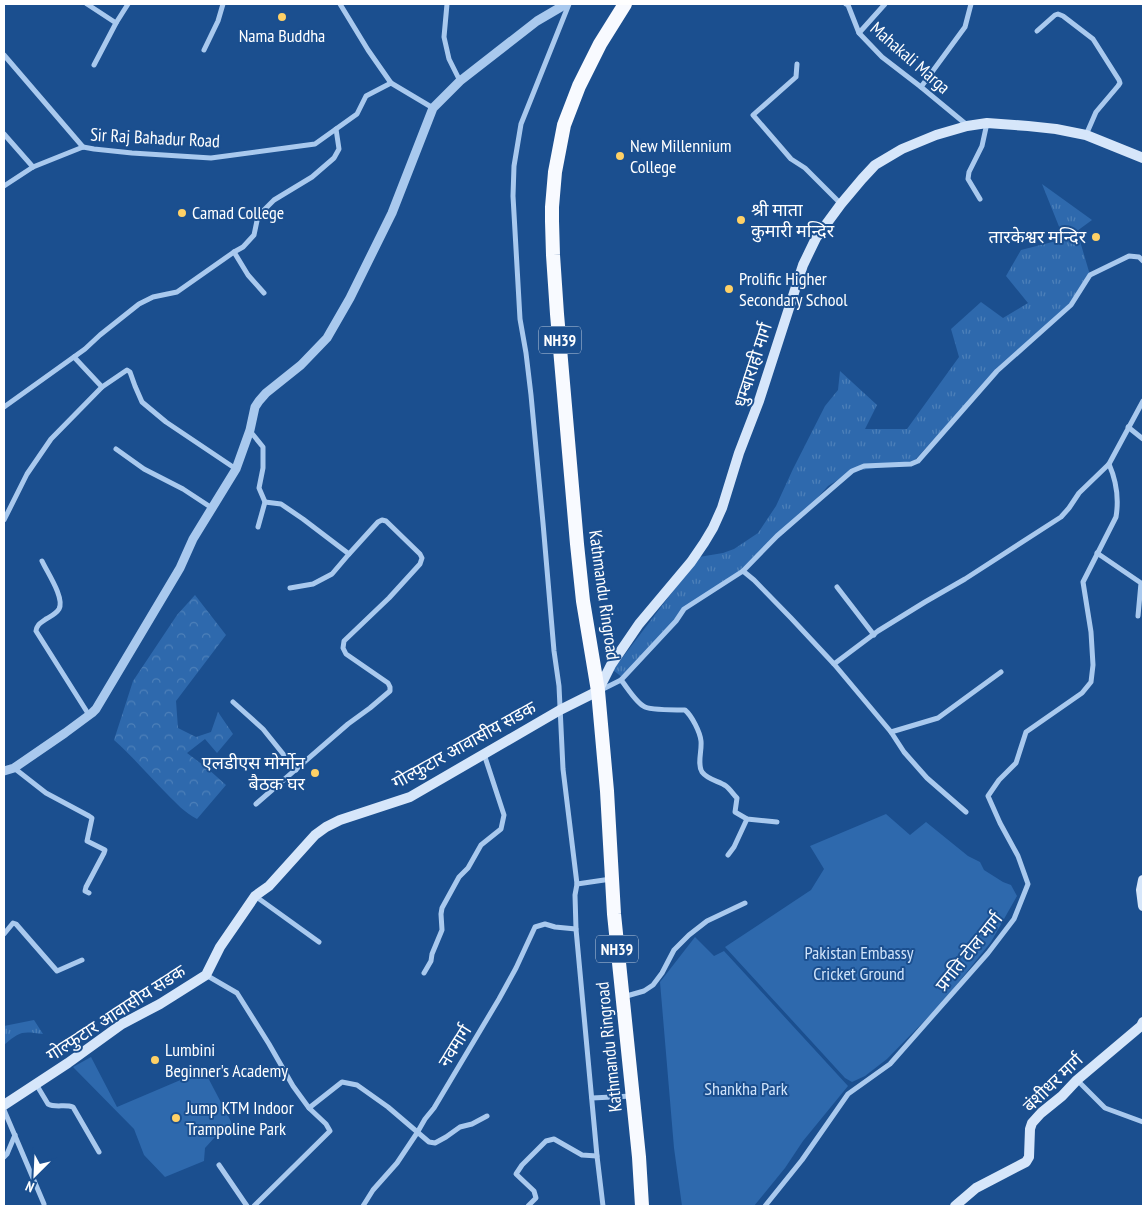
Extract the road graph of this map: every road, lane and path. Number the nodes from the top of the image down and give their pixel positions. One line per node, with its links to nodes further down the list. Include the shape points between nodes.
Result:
1 (87, 4): 11 (street)
2 (128, 4): 11 (street)
3 (223, 4): 14 (street)
4 (340, 4): 19 (street)
5 (447, 4): 18 (street, via 444,38 449,59)
6 (567, 4): 18 (street, via 537,21); 64 (street, via 521,124 513,196 520,319 531,395)
7 (625, 4): 62 (highway, Kathmandu Ringroad / NH39, via 600,44 566,118 552,207 577,544)
8 (846, 4): 13 (street, Mahakali Marga)
9 (885, 4): 13 (street)
10 (971, 4): 20 (street, via 965,27)
11 (116, 23): 17 (street)
12 (1037, 31): 26 (street, via 1055,15 1063,16 1093,39 1119,80 1118,86 1096,112)
13 (859, 33): 20 (street, Mahakali Marga)
14 (204, 50)
15 (4, 55): 27 (street)
16 (797, 64): 32 (street, via 796,78 753,115 791,160 805,168)
17 (94, 65)
18 (460, 81): 21 (street)
19 (391, 83): 21 (street); 24 (street, Sir Raj Bahadur Road, via 366,96 357,114)
20 (921, 87): 23 (street, Mahakali Marga)
21 (433, 108): 41 (street, via 389,218 350,298 327,338 259,401)
22 (987, 123): 23 (main road, धुम्बाराही मार्ग); 26 (main road, धुम्बाराही मार्ग); 31 (street, via 982,146 968,179)
23 (967, 126): 32 (main road, धुम्बाराही मार्ग, via 902,149 875,165)
24 (336, 129): 27 (street, Sir Raj Bahadur Road, via 314,144 211,158); 33 (street, via 339,149 334,158 312,177 274,200 258,216 254,235)
25 (4, 134): 29 (street)
26 (1086, 135): 28 (main road, धुम्बाराही मार्ग)
27 (83, 147): 29 (street, Sir Raj Bahadur Road)
28 (1143, 158)
29 (33, 167): 30 (street, Sir Raj Bahadur Road)
30 (4, 186)
31 (980, 199)
32 (841, 204): 62 (main road, धुम्बाराही मार्ग, via 816,238 803,264 713,528 691,562 639,624)
33 (234, 252): 35 (street); 36 (street, via 177,292 139,304)
34 (1143, 261): 53 (street, via 1129,256 1090,275 1070,305 997,371 918,461 864,466 852,471 777,536)
35 (264, 293)
36 (74, 357): 37 (street); 39 (street)
37 (102, 387): 45 (street, via 127,370 142,402); 48 (street, via 51,439 27,474)
38 (1143, 401): 40 (street)
39 (4, 407)
40 (1128, 427): 42 (street); 44 (street)
41 (250, 430): 45 (street); 46 (street, via 263,448 259,488)
42 (1143, 439)
43 (116, 449): 47 (street)
44 (1109, 464): 50 (street, प्रगति टोल मार्ग, via 1114,475 1118,506 1116,517); 58 (street, via 1061,516)
45 (236, 469): 47 (street)
46 (265, 502): 49 (street); 51 (street, via 280,504)
47 (212, 508): 65 (street, via 180,568)
48 (4, 520)
49 (258, 528)
50 (1097, 553): 54 (street); 113 (street, प्रगति टोल मार्ग, via 1083,582 1091,632 1091,682 1082,693 1026,732 1016,763 988,796 1028,884 1014,918 988,953 890,1064 848,1094)
51 (350, 554): 56 (street, via 332,574 313,584); 69 (street, via 382,520 422,558 389,598 344,641 346,654 388,683 390,691)
52 (42, 561): 65 (street, via 61,601 55,614 39,624 36,631)
53 (743, 571): 59 (street); 61 (street, via 684,609)
54 (1142, 581): 57 (street)
55 (837, 587): 58 (street)
56 (290, 588)
57 (1138, 616)
58 (874, 635): 59 (street)
59 (834, 664): 66 (street)
60 (1000, 672): 66 (street, via 938,718)
61 (621, 680): 62 (street); 73 (street, via 644,707 685,710 688,713 701,740 701,771 727,786 737,798 735,812)
62 (598, 691): 64 (main road, गोल्फुटार आवासीय सडक); 76 (highway, Kathmandu Ringroad / NH39)
63 (233, 702): 69 (street, via 263,729)
64 (560, 710): 67 (main road, गोल्फुटार आवासीय सडक); 78 (street, via 563,769)
65 (89, 715): 68 (street)
66 (891, 732): 72 (street, via 927,778)
67 (484, 754): 80 (main road, गोल्फुटार आवासीय सडक, via 410,797 340,820 326,828 315,835 270,886); 87 (street, via 504,815 503,823 501,829 481,845 442,908 442,930)
68 (14, 768): 70 (street); 79 (street, via 46,792 92,818 87,841 105,850 86,887 85,891)
69 (296, 770): 71 (street)
70 (4, 771)
71 (256, 804)
72 (966, 812)
73 (747, 819): 74 (street); 75 (street)
74 (777, 822)
75 (728, 856)
76 (611, 880): 78 (street); 89 (highway, Kathmandu Ringroad / NH39)
77 (1143, 880): 82 (main road)
78 (577, 884): 83 (street)
79 (89, 893)
80 (255, 896): 85 (street); 88 (main road, गोल्फुटार आवासीय सडक, via 220,947)
81 (745, 903): 89 (street, via 707,921 689,935 674,950 652,986)
82 (1143, 906)
83 (576, 929): 94 (street); 100 (street, नवमार्ग, via 545,924 536,927 482,1029)
84 (4, 934): 86 (street, via 13,923 16,924 56,971)
85 (319, 942)
86 (82, 960)
87 (424, 973)
88 (206, 975): 92 (main road, गोल्फुटार आवासीय सडक, via 122,1024); 96 (street, via 237,993)
89 (623, 997): 93 (highway, Kathmandu Ringroad / NH39)
90 (1143, 1024): 91 (main road, बंशीधर मार्ग)
91 (1076, 1080): 99 (street, via 1105,1108); 114 (main road, बंशीधर मार्ग, via 1032,1123 1026,1162 976,1188)
92 (36, 1084): 95 (main road, गोल्फुटार आवासीय सडक); 102 (street, via 48,1104 73,1107)
93 (633, 1096): 94 (street); 112 (highway, Kathmandu Ringroad / NH39)
94 (592, 1098): 103 (street)
95 (4, 1105)
96 (309, 1108): 100 (street, via 342,1082 357,1085); 108 (street, via 330,1131)
97 (4, 1110): 101 (street)
98 (487, 1116): 100 (street, via 460,1127 435,1143)
99 (1143, 1122)
100 (417, 1133): 109 (street, नवमार्ग)
101 (15, 1135): 104 (street); 106 (street)
102 (99, 1152)
103 (597, 1156): 110 (street, via 582,1155 554,1139 546,1141 516,1174 534,1191 536,1198); 111 (street)
104 (4, 1157)
105 (219, 1166): 107 (street)
106 (44, 1204)
107 (247, 1206)
108 (254, 1206)
109 (363, 1206)
110 (528, 1206)
111 (603, 1206)
112 (642, 1206)
113 (765, 1206)
114 (955, 1206)

